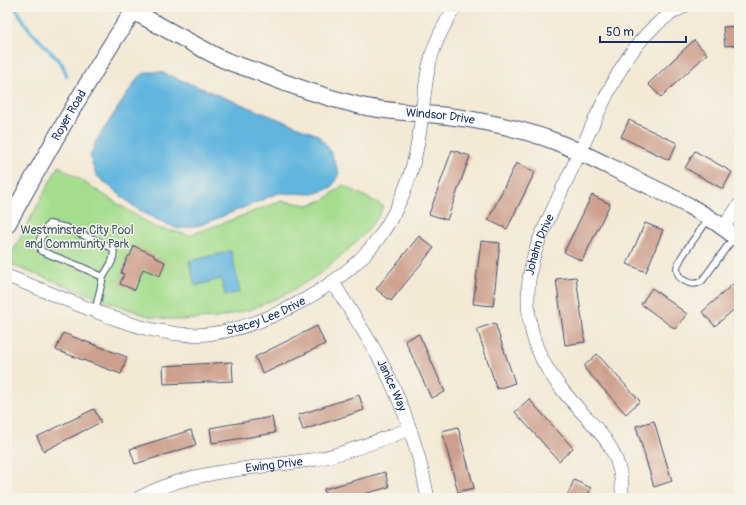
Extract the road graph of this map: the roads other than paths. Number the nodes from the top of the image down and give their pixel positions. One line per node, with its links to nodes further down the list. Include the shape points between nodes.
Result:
1 (455, 7): 4 (street, Stacey Lee Drive, via 437,40 431,59)
2 (683, 7): 5 (street, Johahn Drive, via 645,35 633,50 620,70)
3 (135, 9): 4 (street, Windsor Drive, via 169,31 222,58 279,81 358,106); 8 (street, Royer Road, via 44,157)
4 (422, 113): 5 (street, Windsor Drive, via 466,118 517,129); 12 (street, Stacey Lee Drive, via 418,150 401,199 391,218 378,239 358,261)
5 (580, 152): 7 (street, Windsor Drive); 17 (street, Johahn Drive, via 536,248 528,286 529,310 533,336 552,376 613,452 620,470)
6 (739, 205): 9 (street)
7 (709, 218): 9 (street, Windsor Drive); 9 (lane, via 680,260 677,269 684,281 690,284 702,281)
8 (7, 225)
9 (732, 235)
10 (7, 276): 13 (street, Stacey Lee Drive)
11 (103, 277): 11 (lane, via 41,251 40,239 50,224 67,228 114,248 113,260); 13 (lane)
12 (333, 282): 13 (street, Stacey Lee Drive, via 306,299 258,322 208,334 159,332); 14 (street, Janice Way, via 373,348 395,391)
13 (95, 312)
14 (410, 429): 15 (street, Ewing Drive, via 318,459 186,479); 16 (street, Janice Way)
15 (139, 498)
16 (428, 498)
17 (622, 498)

